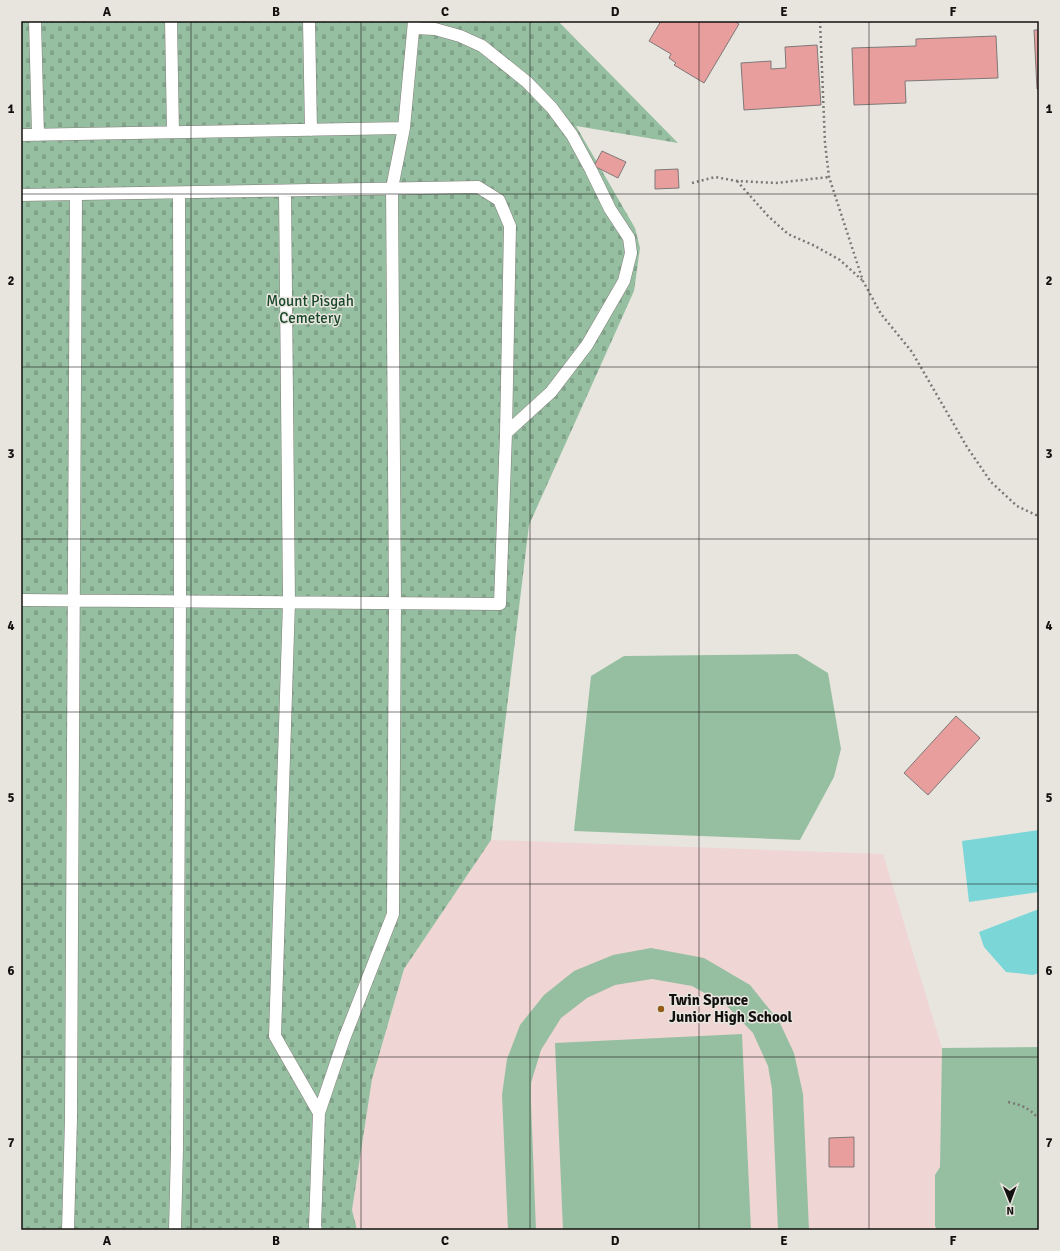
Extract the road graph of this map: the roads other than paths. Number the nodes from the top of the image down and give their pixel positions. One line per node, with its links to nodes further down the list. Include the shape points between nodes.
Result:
1 (35, 21): 8 (lane)
2 (171, 21): 7 (lane)
3 (309, 21): 6 (lane)
4 (414, 25): 5 (lane); 15 (lane, via 460,36 482,46 527,82 552,108 572,135 610,208 629,238 631,253 624,281 587,345 551,392)
5 (404, 128): 6 (lane); 10 (lane)
6 (311, 130): 7 (lane)
7 (173, 132): 8 (lane)
8 (38, 135): 9 (lane)
9 (21, 136)
10 (392, 188): 11 (lane); 15 (lane, via 478,187 498,200 510,226); 20 (lane)
11 (285, 191): 12 (lane); 19 (lane)
12 (179, 193): 13 (lane); 18 (lane)
13 (76, 194): 14 (lane); 17 (lane)
14 (21, 195)
15 (506, 433): 20 (lane, via 500,604)
16 (21, 600): 17 (lane)
17 (74, 600): 18 (lane); 22 (lane)
18 (180, 601): 19 (lane); 23 (lane)
19 (289, 602): 20 (lane); 21 (lane, via 275,1036)
20 (395, 602): 21 (lane, via 393,914 344,1039)
21 (319, 1113): 24 (lane)
22 (68, 1230)
23 (175, 1230)
24 (316, 1230)

